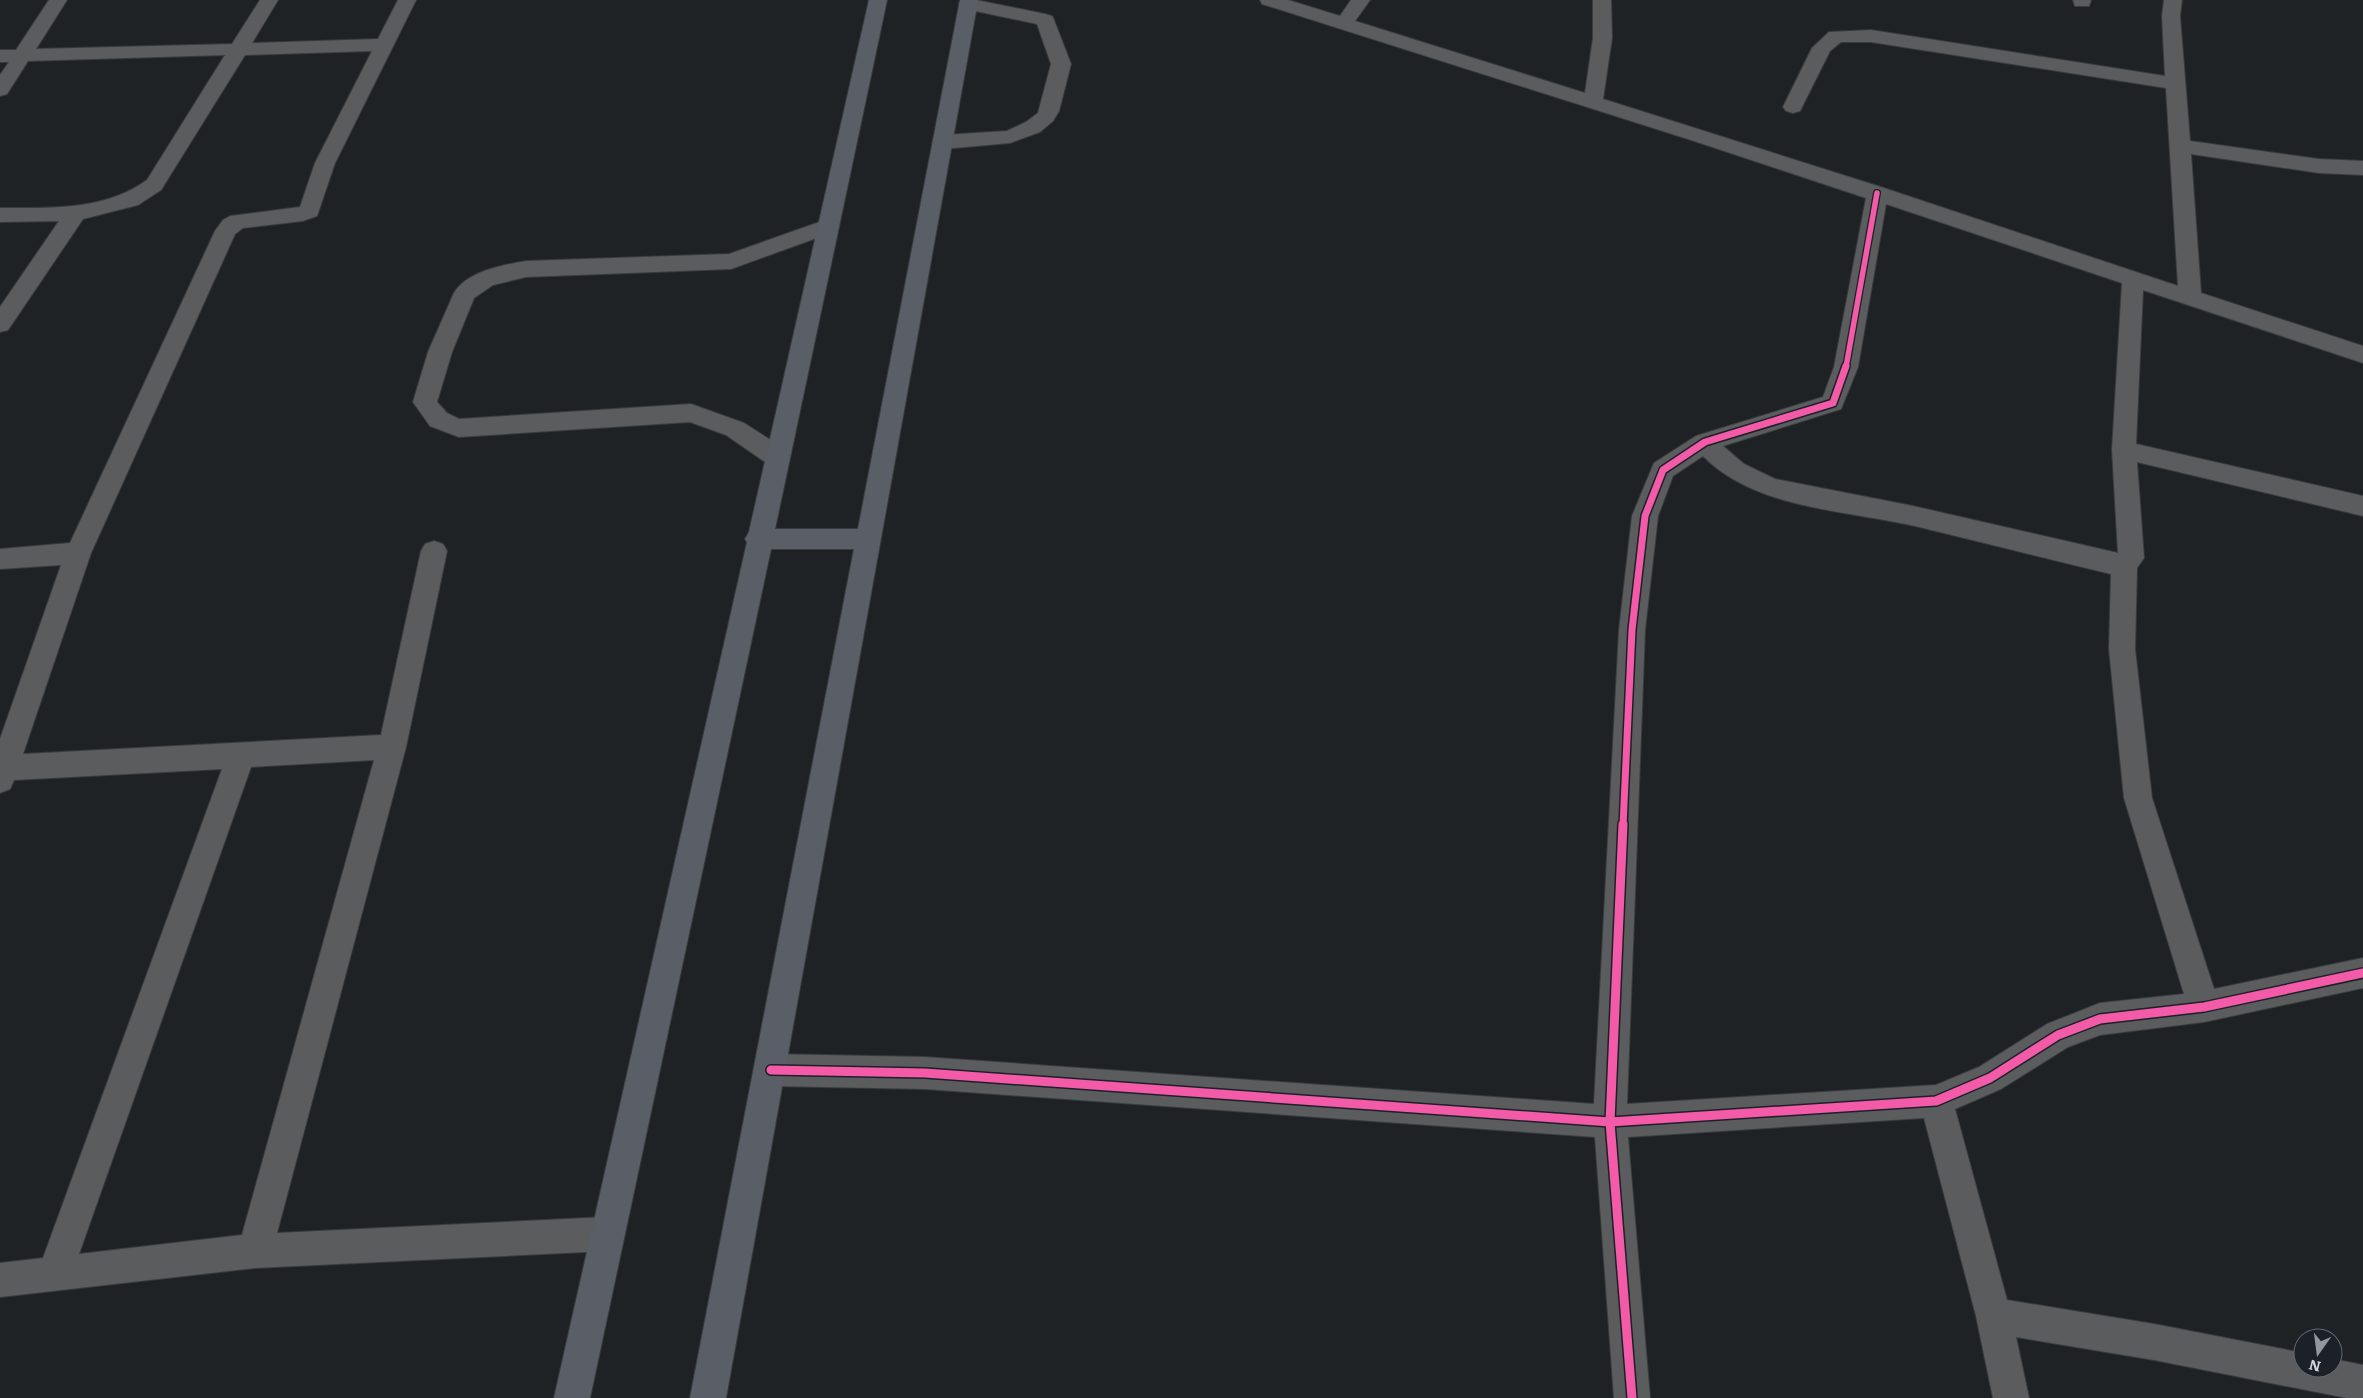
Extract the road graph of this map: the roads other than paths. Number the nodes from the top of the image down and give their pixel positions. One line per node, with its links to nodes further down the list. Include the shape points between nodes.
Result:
1 (58, 0): 14 (street)
2 (269, 0): 12 (street)
3 (407, 0): 11 (street)
4 (878, 0): 25 (main road)
5 (1269, 0): 10 (street)
6 (1361, 0): 10 (street)
7 (1602, 0): 17 (street, via 1600,66)
8 (2173, 0): 15 (street, via 2171,16)
9 (969, 2): 19 (main road); 19 (street, via 1045,20 1061,64 1049,111 1033,127 1010,137)
10 (1344, 23): 17 (street)
11 (385, 45): 12 (street); 37 (street, via 325,163 309,211 238,221 226,231)
12 (238, 50): 14 (street); 23 (street, via 154,185 133,199)
13 (0, 56): 14 (street)
14 (22, 56): 16 (street)
15 (2176, 84): 18 (street, via 1871,36 1836,36 1822,48); 20 (street)
16 (0, 90)
17 (1593, 102): 22 (street)
18 (1793, 107)
19 (943, 142): 34 (main road)
20 (2181, 146): 21 (street, via 2319,166); 27 (street)
21 (2363, 168)
22 (1877, 193): 26 (street); 30 (street, via 1846,367 1833,403)
23 (76, 213): 24 (street); 28 (street)
24 (0, 215)
25 (828, 226): 32 (main road); 32 (street, via 731,261 526,269 485,280 466,293 440,352 425,402 433,416 459,428 691,413 735,430)
26 (2133, 277): 27 (street); 31 (street)
27 (2190, 296): 29 (street)
28 (0, 324)
29 (2363, 355)
30 (1705, 442): 39 (street, via 1728,467 1753,482 1773,488 1913,516 2113,564); 47 (street, via 1663,470 1645,516 1632,630)
31 (2124, 450): 33 (street); 39 (street, via 2131,558)
32 (777, 457): 35 (main road)
33 (2363, 506)
34 (870, 538): 35 (main road); 45 (main road)
35 (758, 540): 48 (main road)
36 (434, 551): 40 (street)
37 (78, 553): 38 (street); 42 (street)
38 (0, 558)
39 (2124, 563): 44 (street, via 2122,649 2138,798)
40 (392, 748): 41 (street); 49 (street)
41 (241, 756): 42 (street); 50 (street)
42 (2, 774)
43 (2363, 973): 44 (street)
44 (2204, 1007): 46 (street, via 2100,1018 2058,1035 1990,1078)
45 (770, 1070): 47 (street, via 925,1073); 55 (main road)
46 (1936, 1101): 47 (street); 52 (street)
47 (1610, 1122): 56 (street)
48 (607, 1234): 49 (street); 54 (main road)
49 (255, 1251): 50 (street)
50 (54, 1274): 51 (street)
51 (0, 1280)
52 (1994, 1316): 53 (street, via 2273,1364); 57 (street)
53 (2349, 1387)
54 (572, 1398)
55 (708, 1398)
56 (1632, 1398)
57 (2011, 1398)

